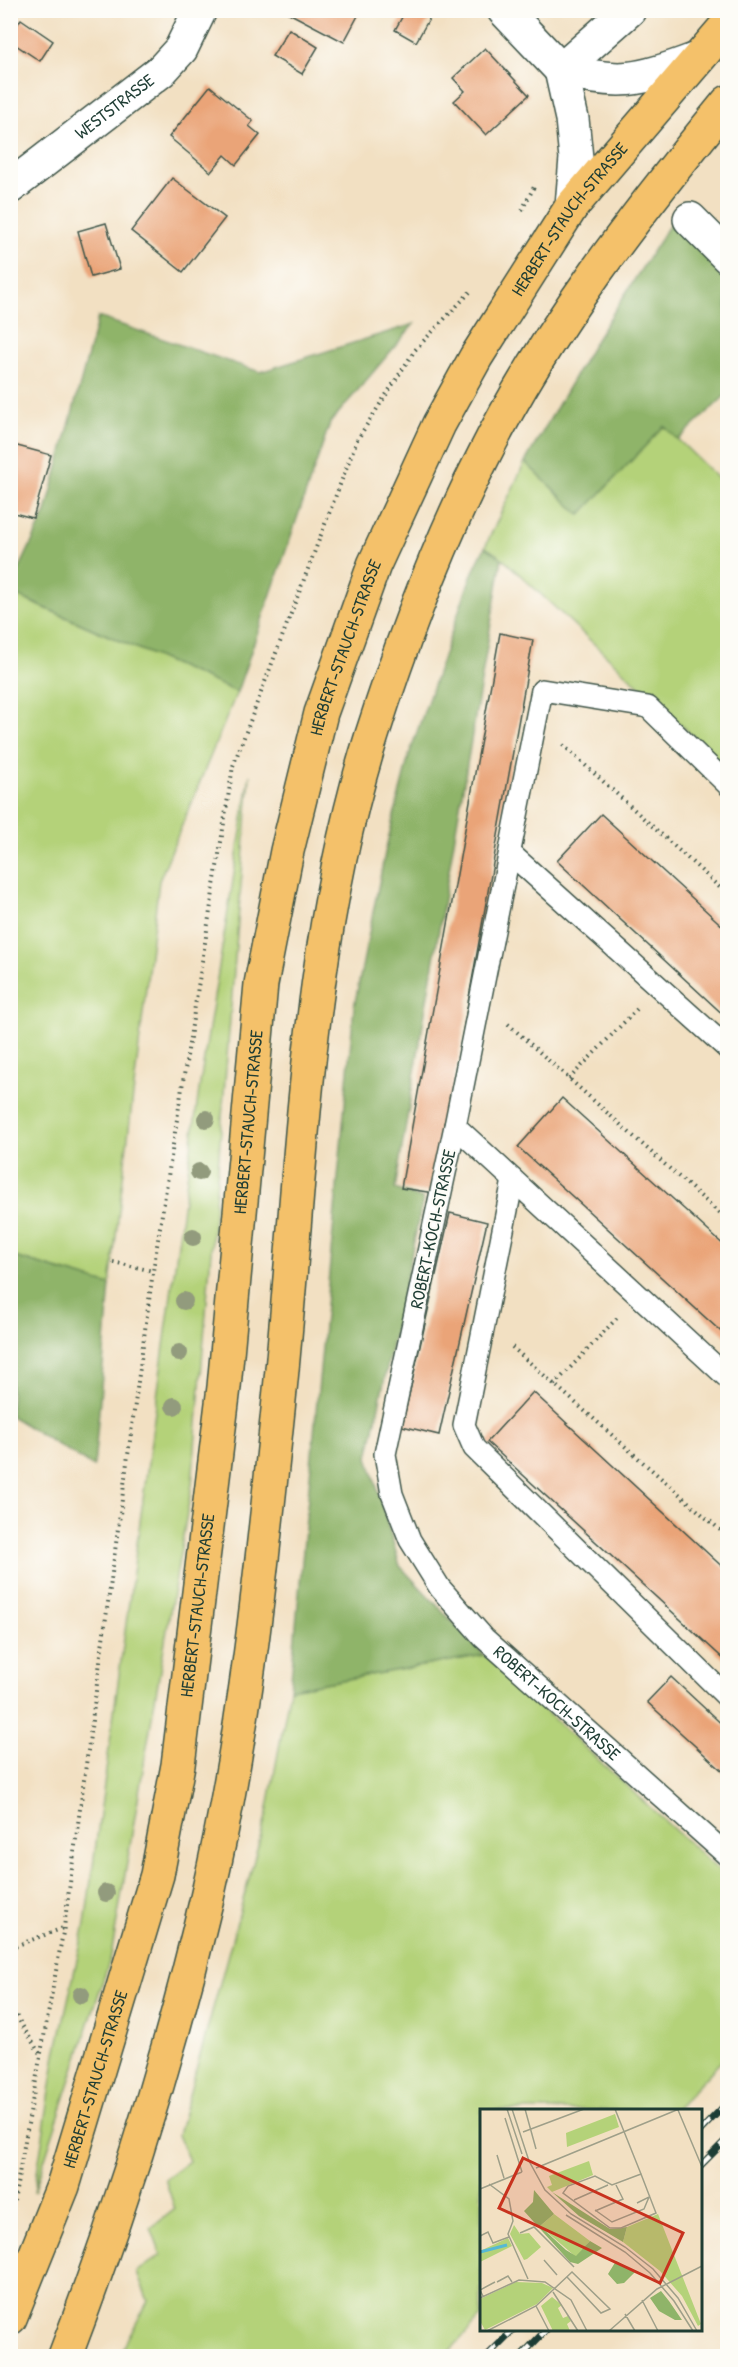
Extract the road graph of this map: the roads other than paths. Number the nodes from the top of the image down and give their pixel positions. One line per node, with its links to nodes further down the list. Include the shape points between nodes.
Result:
1 (200, 10): 8 (street, WESTSTRASSE, via 182,49 161,71)
2 (504, 10): 6 (street)
3 (629, 10): 6 (street)
4 (728, 24): 5 (main road, HERBERT-STAUCH-STRASSE)
5 (694, 60): 6 (street, via 655,75 620,81 592,79); 9 (main road, HERBERT-STAUCH-STRASSE)
6 (561, 70): 9 (street, via 576,158)
7 (728, 102): 21 (main road, via 645,202 556,330 483,456 416,607 371,740 330,900 300,1151 259,1584 236,1749 208,1894 166,2056 121,2205)
8 (10, 187)
9 (572, 206): 20 (main road, HERBERT-STAUCH-STRASSE, via 521,283 439,424 374,565 321,713 287,851 261,984 224,1387 178,1765 157,1875 63,2186)
10 (690, 219): 11 (street)
11 (728, 257)
12 (728, 785): 13 (lane, ROBERT-KOCH-STRASSE, via 648,706 542,690)
13 (510, 853): 14 (lane); 15 (lane, ROBERT-KOCH-STRASSE)
14 (728, 1049)
15 (455, 1126): 16 (lane); 19 (lane, ROBERT-KOCH-STRASSE, via 385,1454 392,1494 410,1540 440,1587 484,1638)
16 (513, 1180): 17 (lane); 18 (lane, via 464,1425 474,1448)
17 (728, 1378)
18 (728, 1698)
19 (728, 1856)
20 (10, 2318)
21 (65, 2356)

